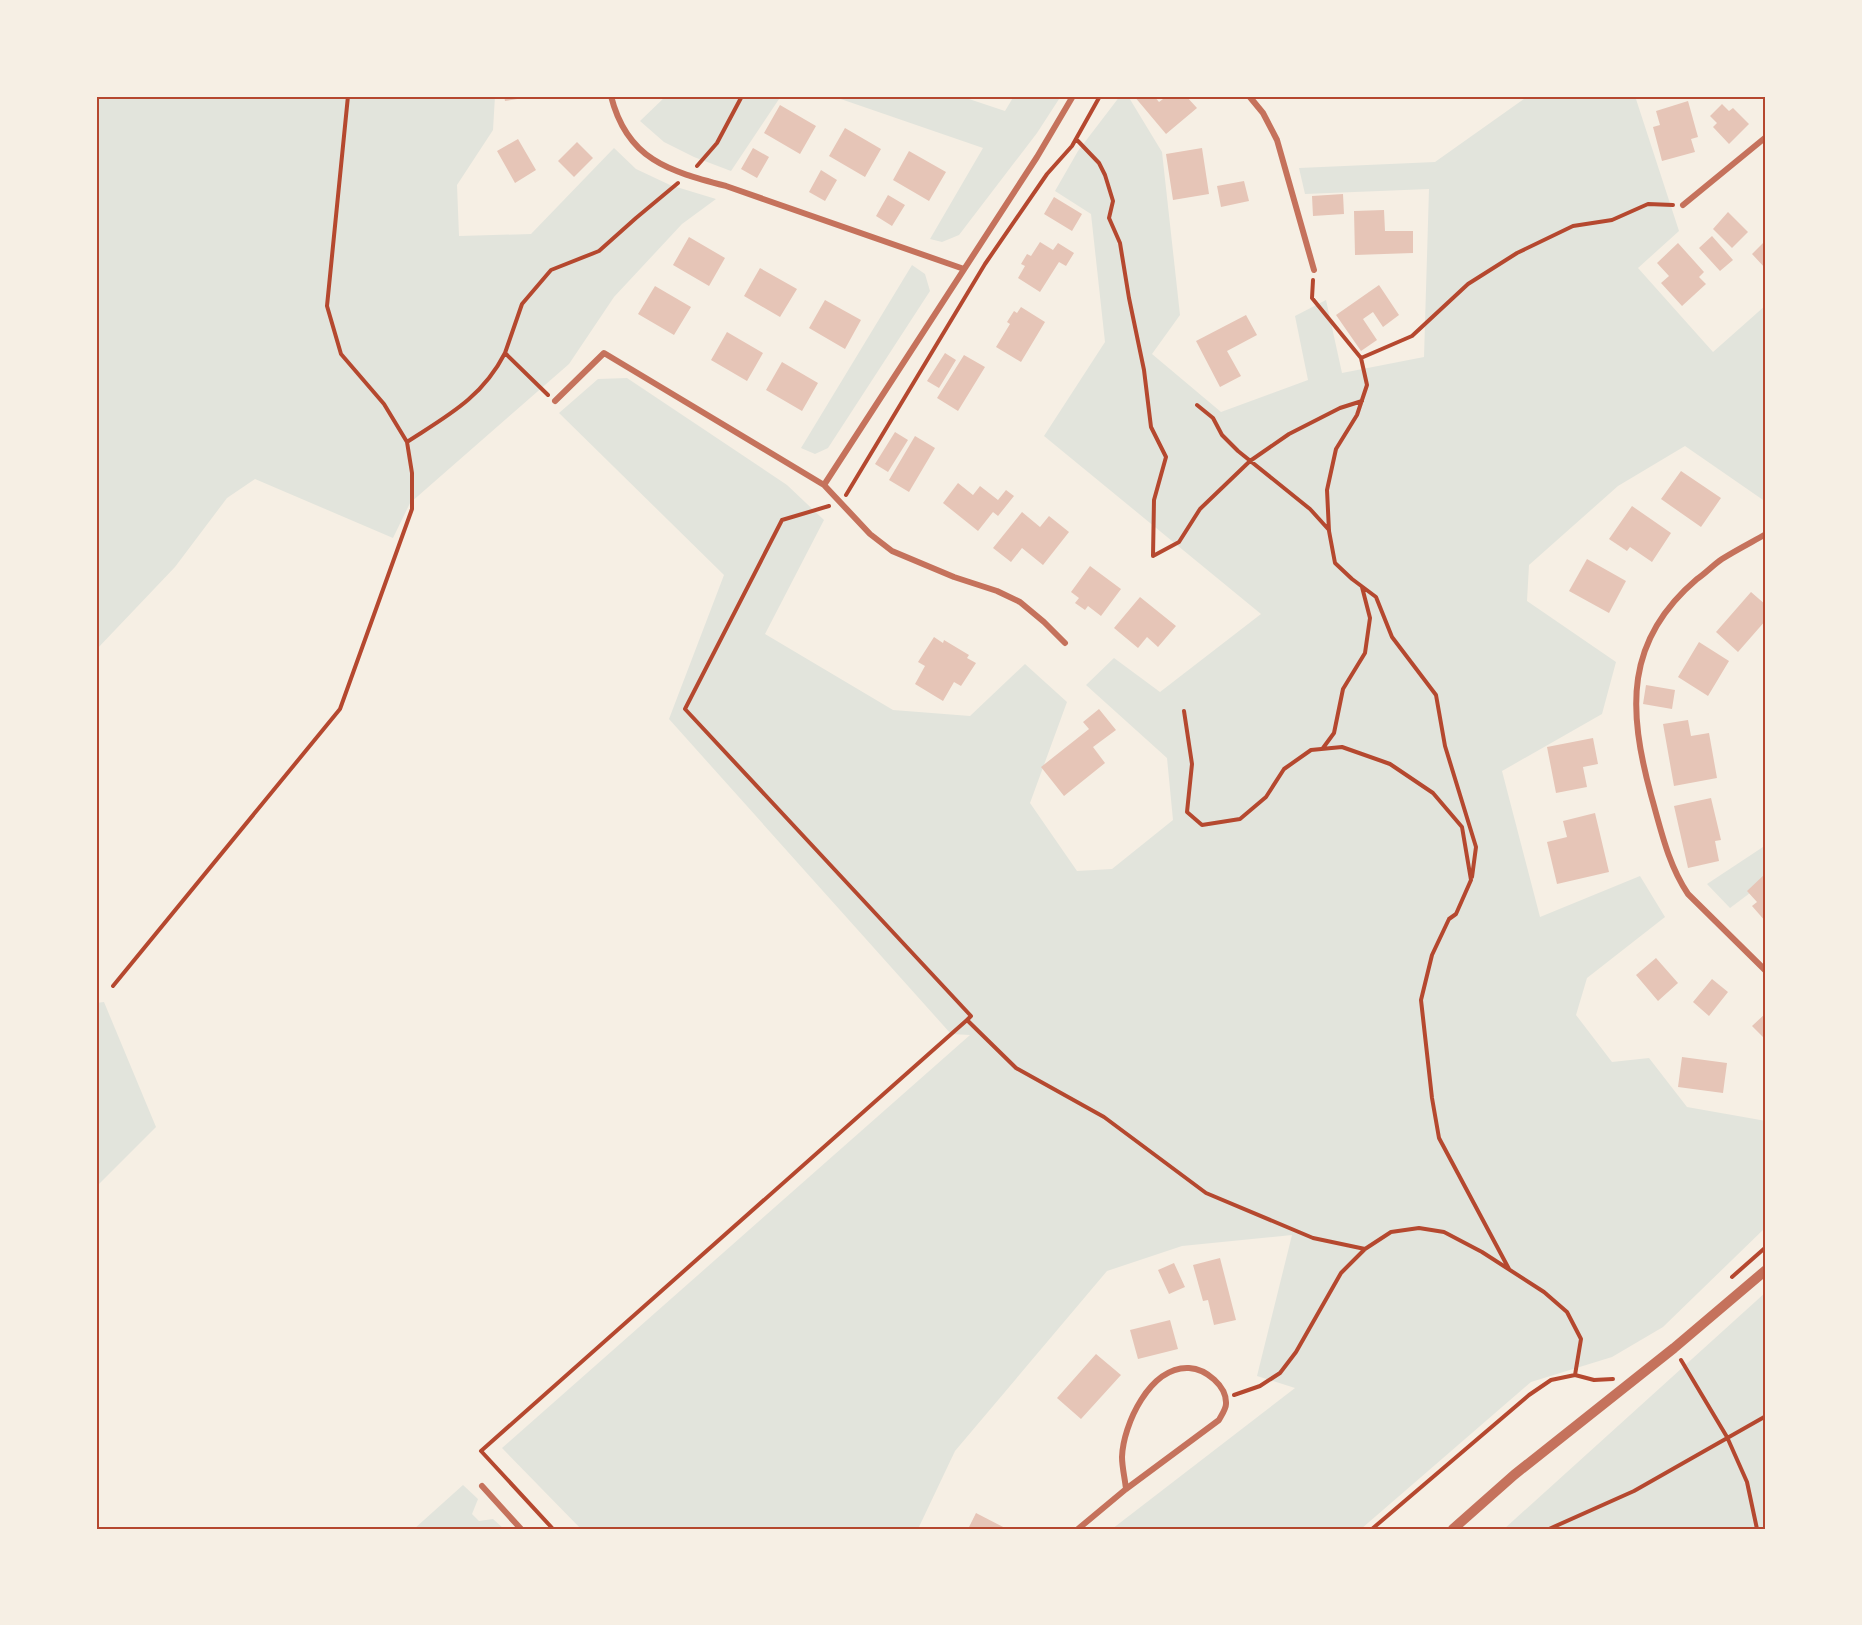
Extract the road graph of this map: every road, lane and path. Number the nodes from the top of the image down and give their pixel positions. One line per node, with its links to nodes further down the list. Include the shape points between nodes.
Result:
1 (348, 96): 18 (path, via 327,306 341,354 384,404)
2 (611, 96): 9 (street, via 617,118 644,153)
3 (742, 96): 9 (path, via 717,143)
4 (1073, 96): 11 (street)
5 (1100, 96): 8 (path)
6 (1249, 96): 12 (street, via 1277,140)
7 (1766, 137): 10 (street)
8 (1076, 140): 19 (path, via 1106,175 1113,201 1109,219 1120,243 1151,427 1166,457 1154,500 1153,556 1179,542 1200,509); 21 (path, via 1047,174 986,264)
9 (688, 176): 11 (street); 13 (path, via 599,251 551,270 522,304)
10 (1683, 205): 14 (path, via 1648,204 1612,220 1563,230 1468,284 1412,336)
11 (964, 269): 20 (street)
12 (1314, 270): 14 (path, via 1312,298)
13 (504, 353): 15 (path); 18 (path, via 496,369 465,405)
14 (1361, 358): 16 (path, via 1367,385)
15 (555, 401): 20 (street, via 604,353)
16 (1362, 401): 19 (path, via 1289,434); 22 (path, via 1336,449 1327,490)
17 (1197, 405): 19 (path)
18 (407, 442): 30 (path, via 412,509 340,709)
19 (1250, 460): 22 (path, via 1310,509)
20 (824, 485): 21 (street)
21 (842, 502): 25 (street, via 870,534 892,550 1020,602); 31 (path, via 782,520 685,709 971,1016)
22 (1329, 531): 24 (path, via 1335,562)
23 (1766, 534): 29 (street, via 1721,560 1680,594 1660,618 1637,675 1635,717 1645,772 1678,879 1688,894)
24 (1362, 587): 27 (path, via 1370,618 1365,653 1343,689 1334,733); 28 (path, via 1376,597 1392,637 1436,695 1445,746 1476,848)
25 (1065, 643)
26 (1184, 711): 27 (path, via 1192,764 1187,812 1202,825 1240,819 1266,797 1284,769 1311,750)
27 (1323, 749): 28 (path, via 1342,747 1390,764 1433,794 1462,826)
28 (1471, 880): 34 (path, via 1432,955 1421,1000 1439,1138)
29 (1766, 971)
30 (113, 986)
31 (967, 1020): 33 (path, via 1016,1068 1104,1117 1206,1193 1313,1238); 46 (path, via 481,1451)
32 (1766, 1247): 36 (path)
33 (1365, 1249): 34 (path, via 1391,1232 1419,1228 1444,1232); 40 (path, via 1341,1273 1280,1373 1260,1386)
34 (1509, 1269): 38 (path, via 1567,1312 1581,1340)
35 (1766, 1270): 37 (street)
36 (1724, 1284)
37 (1674, 1348): 42 (path); 49 (street, via 1514,1475)
38 (1575, 1375): 39 (path, via 1594,1380); 48 (path, via 1551,1380 1529,1395)
39 (1615, 1379)
40 (1225, 1398): 44 (street, via 1227,1405 1219,1420); 44 (street, via 1224,1391 1210,1376 1190,1368 1173,1371 1157,1381 1131,1417 1122,1456)
41 (1766, 1416): 42 (path)
42 (1727, 1437): 50 (path, via 1634,1491); 51 (path, via 1747,1482)
43 (482, 1486): 45 (street)
44 (1126, 1489): 47 (street)
45 (521, 1529)
46 (553, 1529)
47 (1078, 1529)
48 (1372, 1529)
49 (1453, 1529)
50 (1549, 1529)
51 (1757, 1529)

